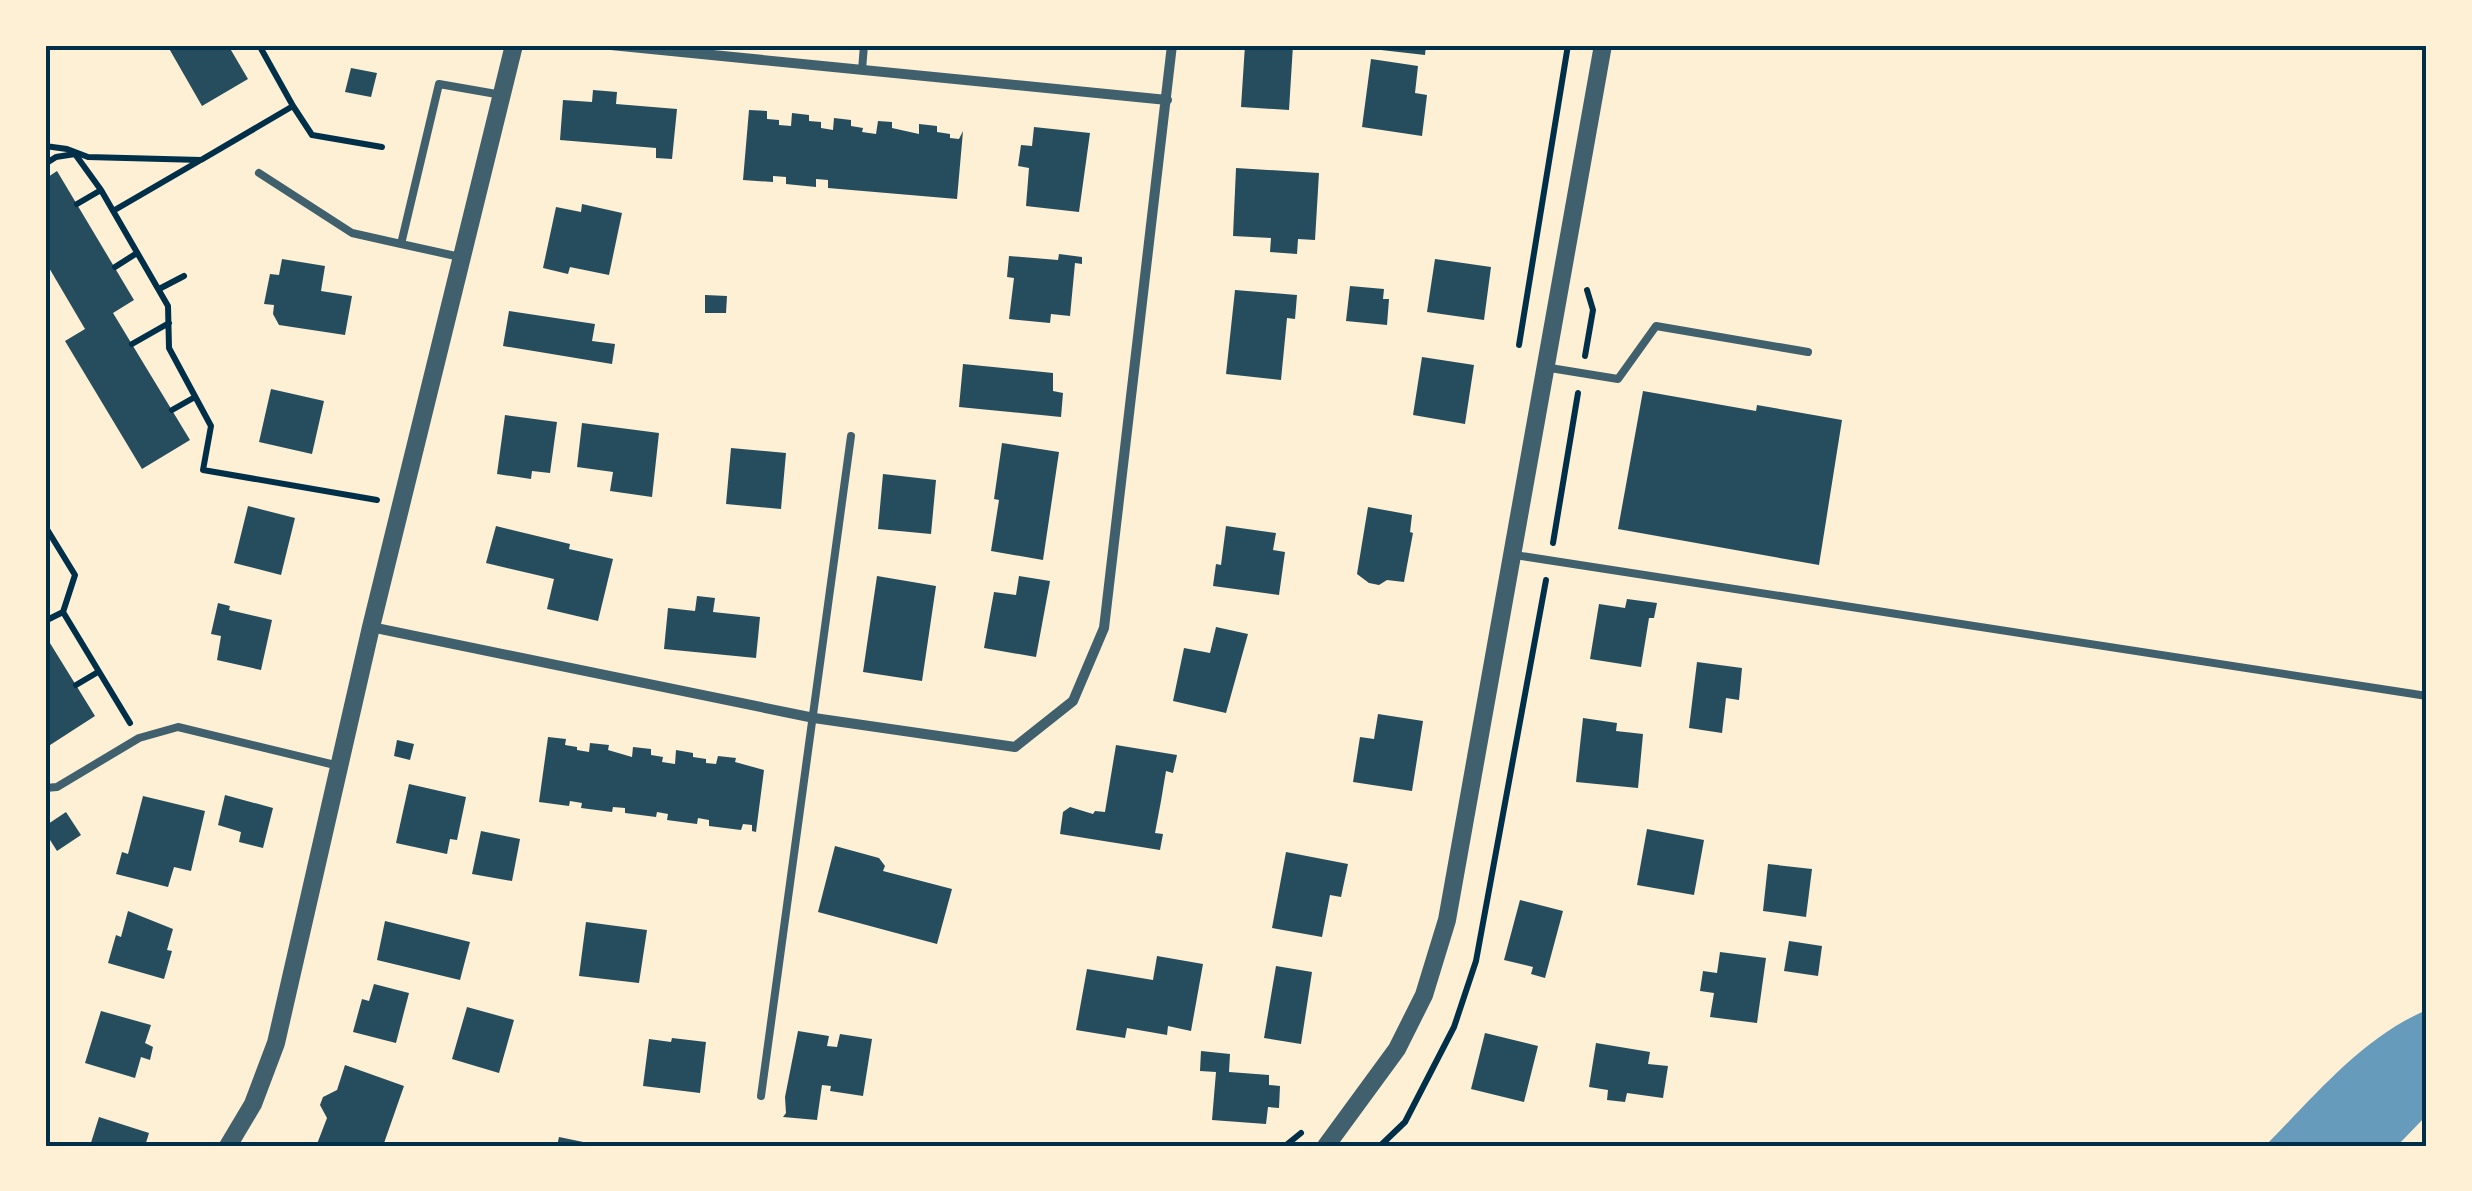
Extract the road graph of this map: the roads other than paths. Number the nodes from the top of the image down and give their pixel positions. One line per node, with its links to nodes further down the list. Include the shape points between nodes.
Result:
1 (514, 45): 7 (street)
2 (611, 45): 6 (street)
3 (864, 45): 6 (lane)
4 (1172, 45): 8 (street)
5 (1602, 45): 13 (street)
6 (862, 70): 8 (street)
7 (502, 95): 10 (lane, via 439,84); 11 (street)
8 (1167, 100): 18 (street, via 1104,628 1073,701 1015,747)
9 (259, 173): 10 (lane, via 352,233)
10 (401, 244): 11 (lane)
11 (462, 257): 16 (street)
12 (1808, 352): 13 (lane, via 1656,326 1618,380)
13 (1544, 366): 15 (street)
14 (850, 436): 18 (lane)
15 (1510, 554): 17 (lane); 23 (street, via 1436,958 1398,1049)
16 (371, 628): 18 (street); 19 (street)
17 (2427, 696)
18 (814, 718): 21 (lane)
19 (338, 766): 20 (lane, via 178,727 139,738); 22 (street, via 276,1043)
20 (45, 788)
21 (761, 1096)
22 (228, 1146)
23 (1326, 1146)

